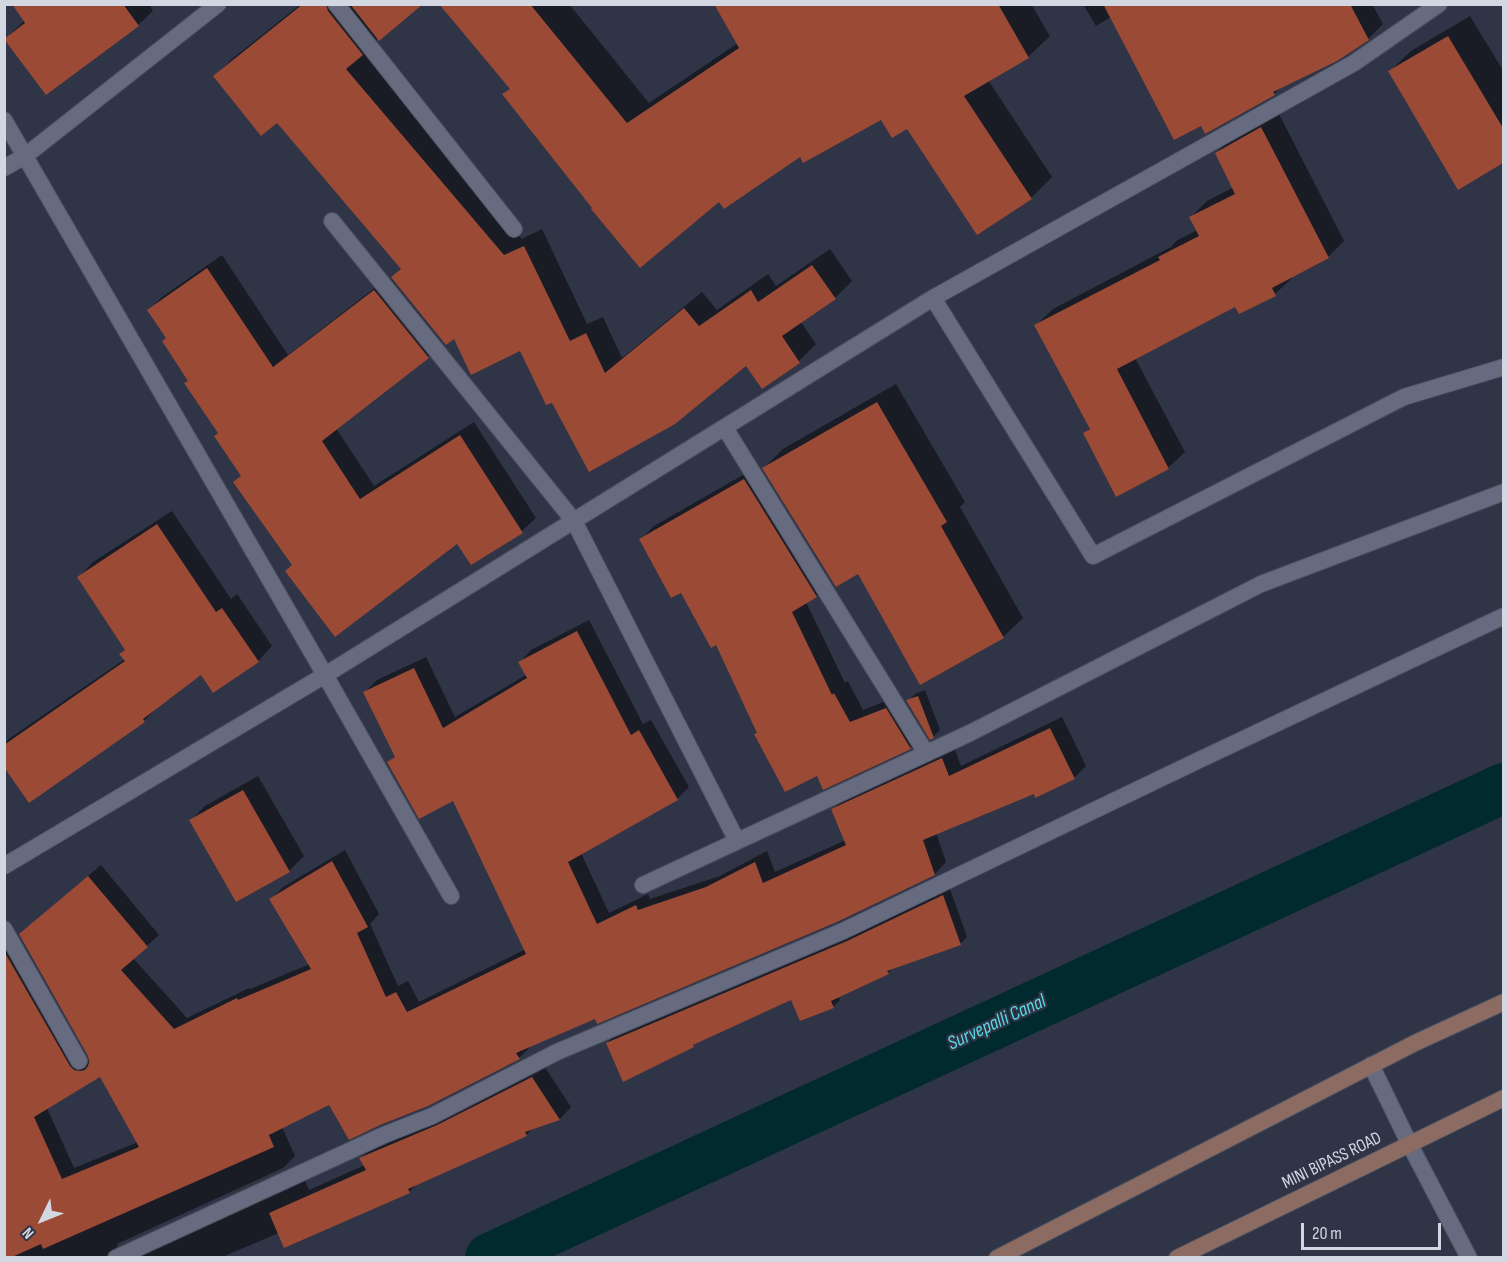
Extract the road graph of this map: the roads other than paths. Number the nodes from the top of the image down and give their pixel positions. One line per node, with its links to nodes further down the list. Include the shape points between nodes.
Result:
1 (218, 4): 5 (street)
2 (336, 4): 8 (street)
3 (1439, 4): 9 (street, via 1353,63)
4 (4, 120): 5 (street)
5 (25, 156): 6 (street); 15 (street)
6 (4, 168)
7 (333, 221): 13 (street)
8 (514, 229)
9 (933, 298): 10 (street, via 1093,556 1404,397); 11 (street)
10 (1503, 367)
11 (724, 428): 13 (street); 16 (street)
12 (1503, 492): 16 (street, via 1261,584)
13 (574, 521): 15 (street); 17 (street)
14 (1503, 616): 27 (street, via 843,932 557,1052 432,1116 384,1134)
15 (325, 675): 18 (street); 20 (street)
16 (926, 753): 17 (street)
17 (736, 841): 19 (street)
18 (4, 866)
19 (643, 885)
20 (451, 896)
21 (4, 929): 23 (street)
22 (1503, 1002): 24 (main road)
23 (79, 1060)
24 (1371, 1065): 26 (street); 28 (main road)
25 (1503, 1098): 26 (main road, MINI BIPASS ROAD)
26 (1410, 1145): 29 (main road, MINI BIPASS ROAD); 30 (street)
27 (116, 1257)
28 (997, 1257)
29 (1177, 1257)
30 (1469, 1257)

